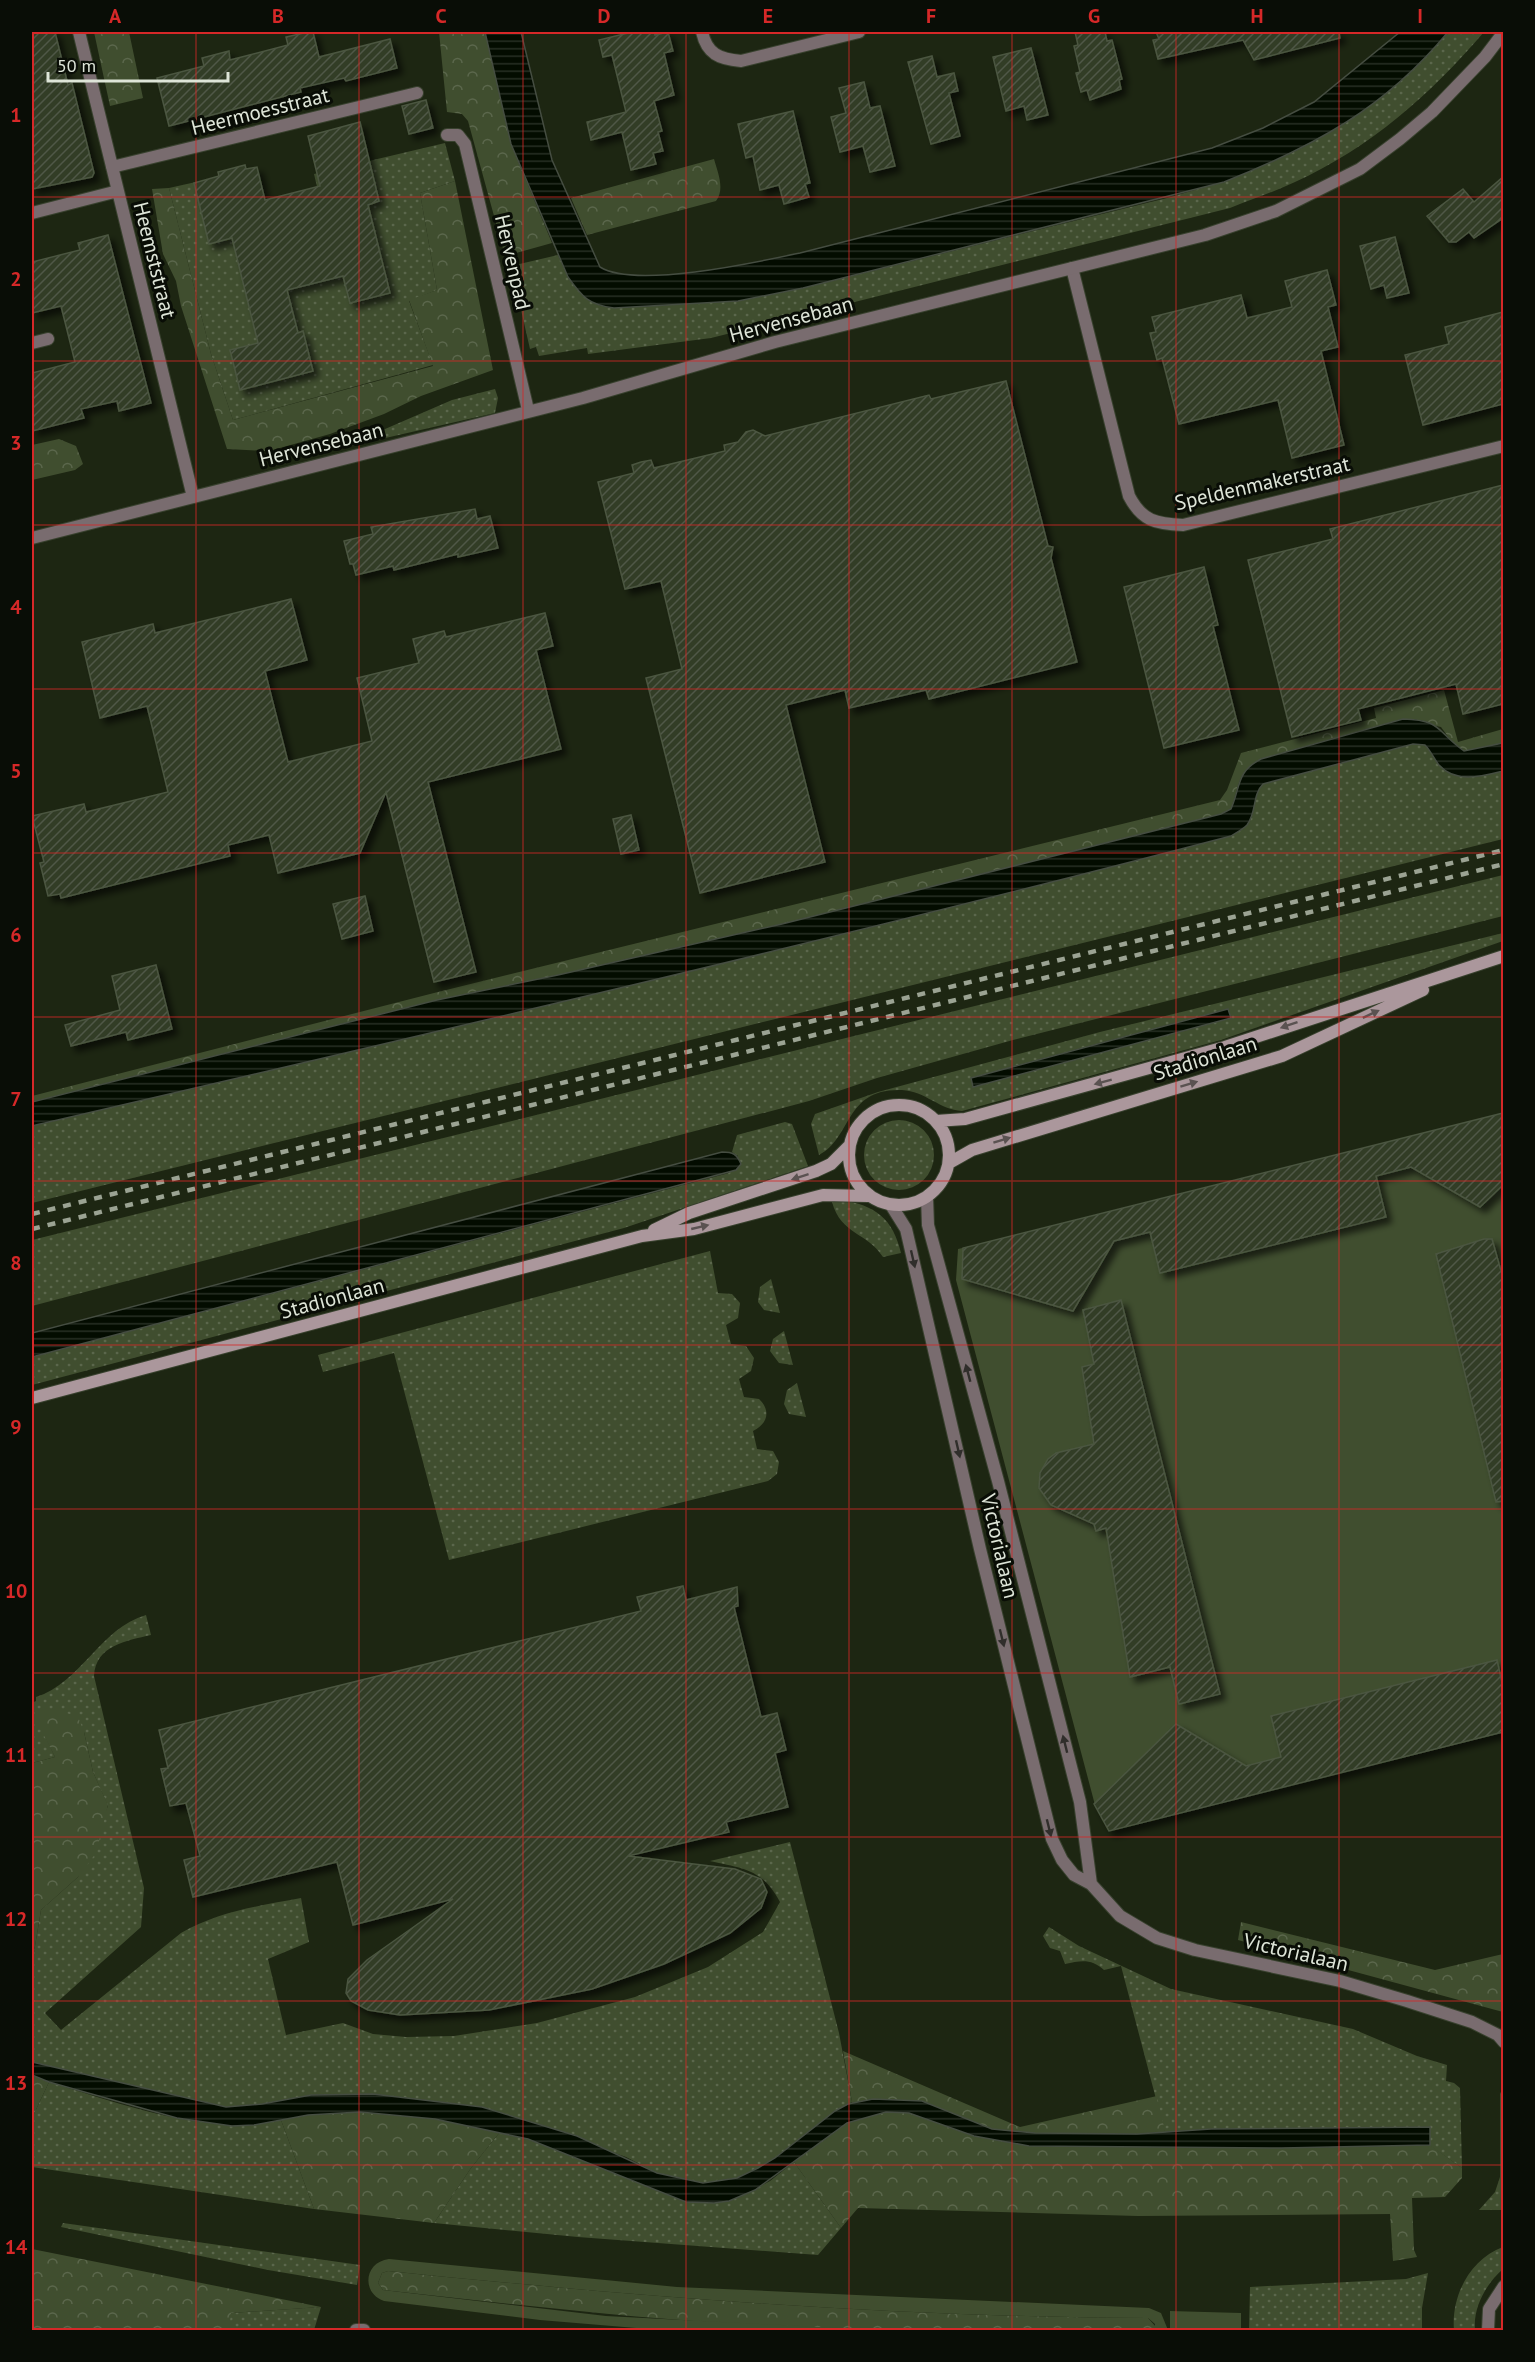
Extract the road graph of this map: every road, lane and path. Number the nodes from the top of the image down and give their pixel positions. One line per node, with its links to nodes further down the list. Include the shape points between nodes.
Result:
1 (79, 32): 7 (street, Heemststraat)
2 (702, 32): 3 (street, via 710,52 721,59 741,61)
3 (859, 32)
4 (1503, 32): 10 (street, Hervensebaan, via 1485,57 1432,112 1368,163 1335,183 1276,211 1205,235)
5 (417, 93): 7 (street, Heermoesstraat)
6 (447, 135): 13 (street, Hervenpad, via 459,135 465,144)
7 (112, 167): 8 (street, Heemststraat)
8 (118, 191): 9 (street); 15 (street, Heemststraat)
9 (32, 213)
10 (1072, 268): 13 (street, Hervensebaan, via 776,342); 14 (street, Speldenmakerstraat, via 1129,496 1137,513 1161,524 1183,525)
11 (48, 339): 12 (street)
12 (32, 343)
13 (528, 410): 15 (street, Hervensebaan)
14 (1503, 446)
15 (193, 497): 16 (street, Hervensebaan)
16 (32, 538)
17 (1503, 956): 18 (main road, Stadionlaan)
18 (1465, 970): 19 (main road, Stadionlaan, one-way to 19, via 1149,1070 966,1119); 21 (main road, Stadionlaan, one-way to 18, via 972,1150 1282,1056)
19 (936, 1121): 20 (main road, via 923,1111 892,1105 864,1118); 21 (main road, via 949,1148)
20 (849, 1146): 22 (main road, via 855,1182); 25 (main road, Stadionlaan, one-way to 25, via 816,1172 689,1214)
21 (949, 1163): 23 (main road, via 942,1183)
22 (868, 1196): 24 (main road); 25 (main road, Stadionlaan, one-way to 22, via 694,1229 823,1195)
23 (927, 1197): 24 (main road, via 903,1206); 27 (street, Victorialaan, one-way to 23, via 1080,1803 928,1225)
24 (891, 1205): 27 (street, Victorialaan, one-way to 27, via 906,1229 1052,1839 1074,1875)
25 (642, 1236): 26 (main road, Stadionlaan)
26 (32, 1398)
27 (1090, 1884): 28 (street, Victorialaan, via 1120,1916 1157,1938 1340,1981 1407,2001 1472,2022 1498,2035)
28 (1503, 2042)
29 (1503, 2286): 32 (street, via 1489,2309)
30 (356, 2331): 31 (street)
31 (364, 2331)
32 (1488, 2331)

